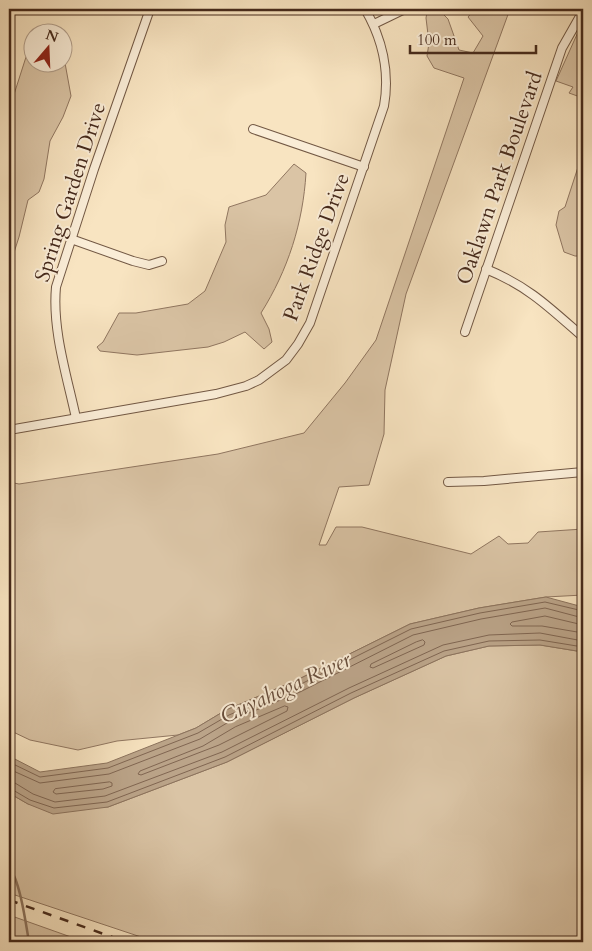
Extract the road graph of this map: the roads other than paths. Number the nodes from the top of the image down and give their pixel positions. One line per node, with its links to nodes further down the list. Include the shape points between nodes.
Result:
1 (150, 9): 8 (street, Spring Garden Drive)
2 (365, 9): 5 (street, Park Ridge Drive)
3 (405, 9): 5 (street)
4 (583, 11): 10 (street, Oaklawn Park Boulevard, via 562,48)
5 (374, 24): 7 (street, Park Ridge Drive, via 384,56 387,84 384,106)
6 (253, 129): 7 (street)
7 (364, 167): 13 (street, Park Ridge Drive, via 310,323 286,360 271,373 246,386)
8 (71, 239): 9 (street, via 149,265); 13 (street, Spring Garden Drive, via 55,300)
9 (162, 261)
10 (486, 269): 11 (street, Oaklawn Park Boulevard); 12 (street, via 525,288)
11 (465, 332)
12 (583, 337)
13 (76, 418): 14 (street, Park Ridge Drive)
14 (9, 430)
15 (583, 472): 16 (street)
16 (448, 482)

